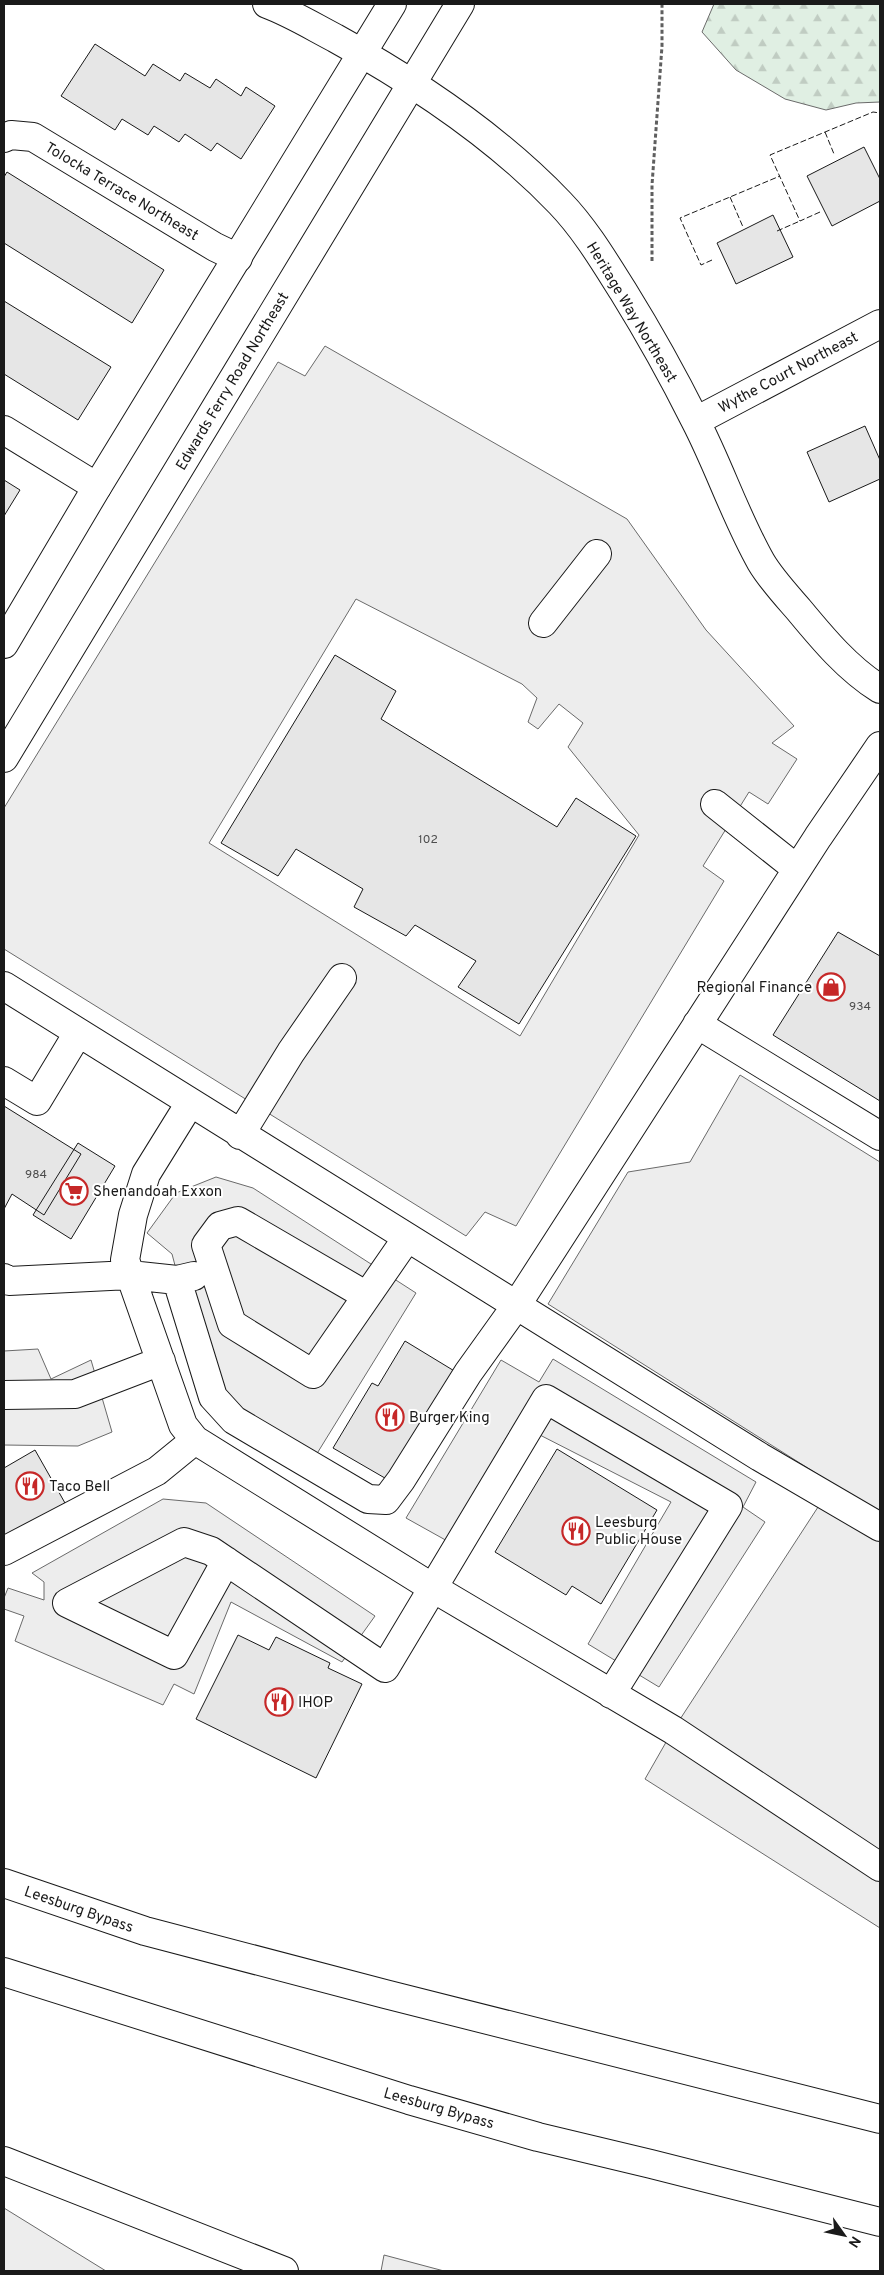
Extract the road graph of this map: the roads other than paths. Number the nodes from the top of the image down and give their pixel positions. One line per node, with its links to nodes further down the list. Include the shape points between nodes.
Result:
1 (392, 4): 4 (main road)
2 (460, 4): 5 (main road, Edwards Ferry Road Northeast)
3 (281, 6): 4 (main road, Heritage Way Northeast)
4 (362, 53): 5 (main road, Heritage Way Northeast); 7 (main road)
5 (411, 84): 9 (main road, Heritage Way Northeast, via 500,148 560,203 597,249 653,340); 17 (main road, Edwards Ferry Road Northeast)
6 (4, 138): 7 (main road, Tolocka Terrace Northeast, via 11,135 33,137)
7 (238, 258): 11 (main road)
8 (880, 324): 9 (main road, Wythe Court Northeast)
9 (696, 421): 15 (main road, Heritage Way Northeast, via 762,563 819,634 848,664)
10 (4, 430): 11 (main road)
11 (97, 486): 14 (main road)
12 (597, 554): 13 (main road)
13 (543, 623)
14 (4, 644)
15 (880, 689)
16 (880, 746): 19 (main road)
17 (4, 758)
18 (715, 804): 19 (main road)
19 (797, 869): 22 (main road)
20 (342, 978): 26 (main road)
21 (4, 986): 23 (main road)
22 (697, 1024): 27 (main road); 34 (main road)
23 (78, 1033): 24 (main road, via 37,1101); 25 (main road)
24 (4, 1081)
25 (190, 1103): 26 (main road); 30 (main road, via 146,1174 133,1215 125,1260)
26 (240, 1135): 28 (main road)
27 (880, 1136)
28 (407, 1238): 33 (main road); 34 (main road)
29 (215, 1271): 31 (main road); 33 (main road, via 206,1245 220,1226 238,1221); 33 (main road, via 232,1324 313,1374)
30 (130, 1275): 31 (main road); 32 (main road); 35 (main road)
31 (177, 1280): 34 (main road, via 213,1397 234,1420 368,1499 386,1500 468,1373)
32 (5, 1281)
33 (368, 1296)
34 (516, 1306): 38 (main road)
35 (161, 1361): 36 (main road, via 75,1394); 37 (main road, via 183,1425)
36 (4, 1395)
37 (195, 1440): 39 (main road, via 157,1472); 41 (main road)
38 (880, 1527)
39 (4, 1552)
40 (226, 1561): 40 (main road, via 211,1551 184,1542 67,1603 174,1655); 41 (main road, via 385,1668)
41 (433, 1588): 42 (main road); 42 (main road, via 546,1399 728,1506)
42 (611, 1694): 43 (main road, via 673,1730)
43 (880, 1868)
44 (4, 1883): 46 (main road, Leesburg Bypass, via 155,1934)
45 (4, 1972): 48 (main road, Leesburg Bypass, via 529,2135)
46 (880, 2119)
47 (4, 2161): 49 (main road)
48 (880, 2222)
49 (284, 2271)

